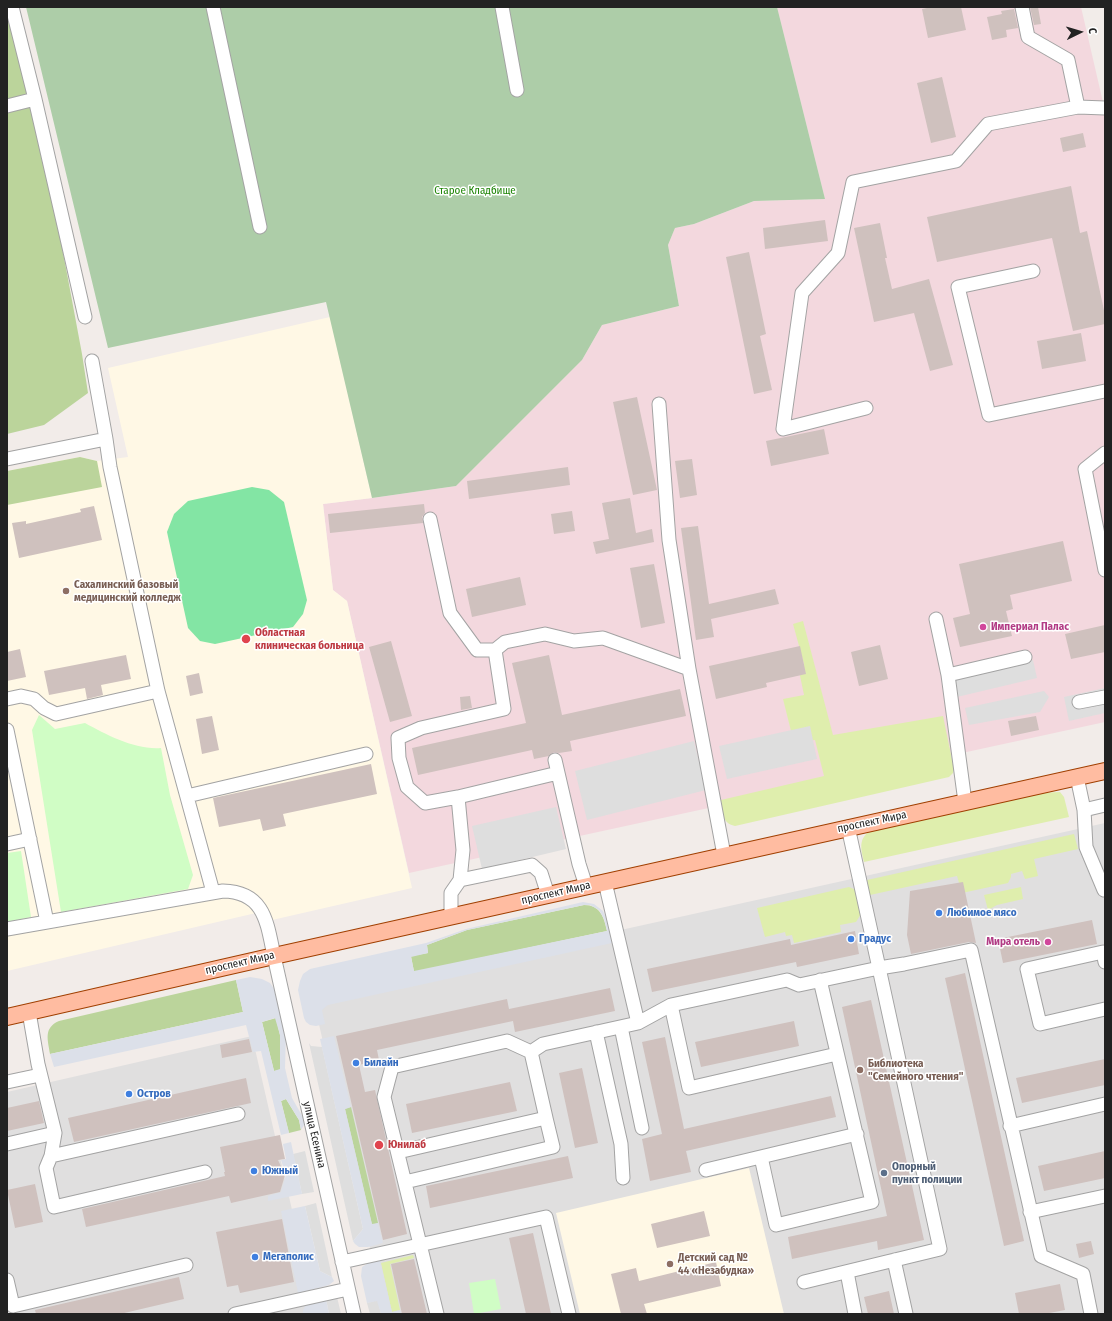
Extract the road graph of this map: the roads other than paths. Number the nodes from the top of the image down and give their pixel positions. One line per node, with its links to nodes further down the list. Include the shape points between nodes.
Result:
1 (12, 7): 6 (street)
2 (213, 7): 10 (street)
3 (502, 7): 5 (street)
4 (1022, 7): 8 (street, via 1028,37 1068,60)
5 (517, 90)
6 (35, 99): 7 (street); 12 (street)
7 (7, 106)
8 (1078, 107): 9 (street); 16 (street, via 988,124 956,161 853,182 838,253 802,293 783,430)
9 (1105, 108)
10 (260, 227)
11 (1033, 271): 14 (street, via 958,287 989,415)
12 (85, 317)
13 (92, 361): 17 (street)
14 (1105, 391)
15 (659, 404): 25 (street, via 669,540)
16 (866, 408)
17 (106, 439): 19 (street); 27 (street)
18 (1105, 453): 21 (street, via 1085,469)
19 (7, 459)
20 (430, 519): 23 (street, via 450,613 477,650)
21 (1105, 570)
22 (936, 619): 26 (street)
23 (495, 650): 25 (street, via 505,642 545,634 574,641 603,638); 36 (street, via 504,709 421,728 398,738 399,758 407,787 426,803)
24 (1025, 657): 26 (street)
25 (689, 669): 43 (street)
26 (948, 676): 37 (street)
27 (158, 691): 29 (street, via 56,714 34,699 20,696); 35 (street)
28 (1105, 697): 30 (street)
29 (7, 699)
30 (1079, 702)
31 (7, 730): 41 (street)
32 (366, 754): 35 (street)
33 (1105, 771): 34 (main road, проспект Мира)
34 (1077, 777): 37 (main road, проспект Мира); 39 (street)
35 (187, 796): 48 (street)
36 (458, 797): 44 (street, via 463,850); 46 (street, via 556,767)
37 (965, 802): 40 (main road, проспект Мира)
38 (1105, 805): 39 (street)
39 (1084, 810): 47 (street, via 1086,846)
40 (848, 827): 43 (main road, проспект Мира); 55 (street)
41 (30, 839): 42 (street); 51 (street)
42 (7, 844)
43 (724, 855): 45 (main road, проспект Мира)
44 (460, 880): 49 (street, via 532,865 541,873); 50 (street, via 451,893)
45 (605, 882): 46 (main road, проспект Мира); 61 (street)
46 (586, 886): 49 (main road, проспект Мира)
47 (1104, 890)
48 (213, 892): 51 (street, улица Есенина); 53 (street, улица Есенина, via 232,891 256,903 266,919)
49 (548, 895): 50 (main road, проспект Мира)
50 (451, 916): 53 (main road, проспект Мира)
51 (47, 922): 52 (street, улица Есенина)
52 (7, 929)
53 (274, 956): 59 (main road, проспект Мира); 87 (street, улица Есенина)
54 (1105, 962): 58 (street, via 1103,952 1027,969 1040,1024)
55 (879, 968): 56 (street); 71 (street, via 971,950); 86 (street, via 940,1249)
56 (820, 980): 57 (street, via 799,984 787,980); 65 (street)
57 (671, 1005): 61 (street); 65 (street, via 688,1088)
58 (1105, 1009)
59 (29, 1012): 60 (main road, проспект Мира); 66 (street)
60 (7, 1017)
61 (638, 1023): 62 (street)
62 (621, 1027): 63 (street); 72 (street)
63 (596, 1032): 64 (street, via 543,1044); 81 (street, via 621,1144)
64 (531, 1052): 70 (street); 76 (street, via 507,1041 392,1067 384,1097)
65 (837, 1054): 74 (street)
66 (40, 1075): 67 (street); 73 (street)
67 (7, 1082)
68 (1105, 1104): 71 (street)
69 (238, 1114): 77 (street)
70 (546, 1118): 76 (street); 82 (street, via 553,1147)
71 (1010, 1126): 84 (street)
72 (642, 1128)
73 (55, 1133): 75 (street); 77 (street)
74 (857, 1134): 78 (street); 78 (street, via 872,1202 776,1225)
75 (7, 1144)
76 (398, 1152): 82 (street)
77 (51, 1156): 80 (street, via 46,1168 54,1207)
78 (761, 1157): 79 (street)
79 (706, 1170)
80 (206, 1172)
81 (623, 1178)
82 (405, 1182): 85 (street)
83 (1105, 1196): 84 (street)
84 (1030, 1212): 99 (street, via 1041,1256 1083,1274)
85 (420, 1245): 87 (street); 95 (street); 96 (street, via 546,1217)
86 (894, 1260): 89 (street); 98 (street)
87 (342, 1262): 92 (street, улица Есенина)
88 (186, 1265): 90 (street, via 13,1306)
89 (847, 1272): 91 (street); 97 (street)
90 (7, 1280)
91 (804, 1282)
92 (348, 1289): 93 (street); 94 (street, улица Есенина)
93 (235, 1314)
94 (354, 1314)
95 (436, 1314)
96 (569, 1314)
97 (855, 1314)
98 (906, 1314)
99 (1092, 1314)

